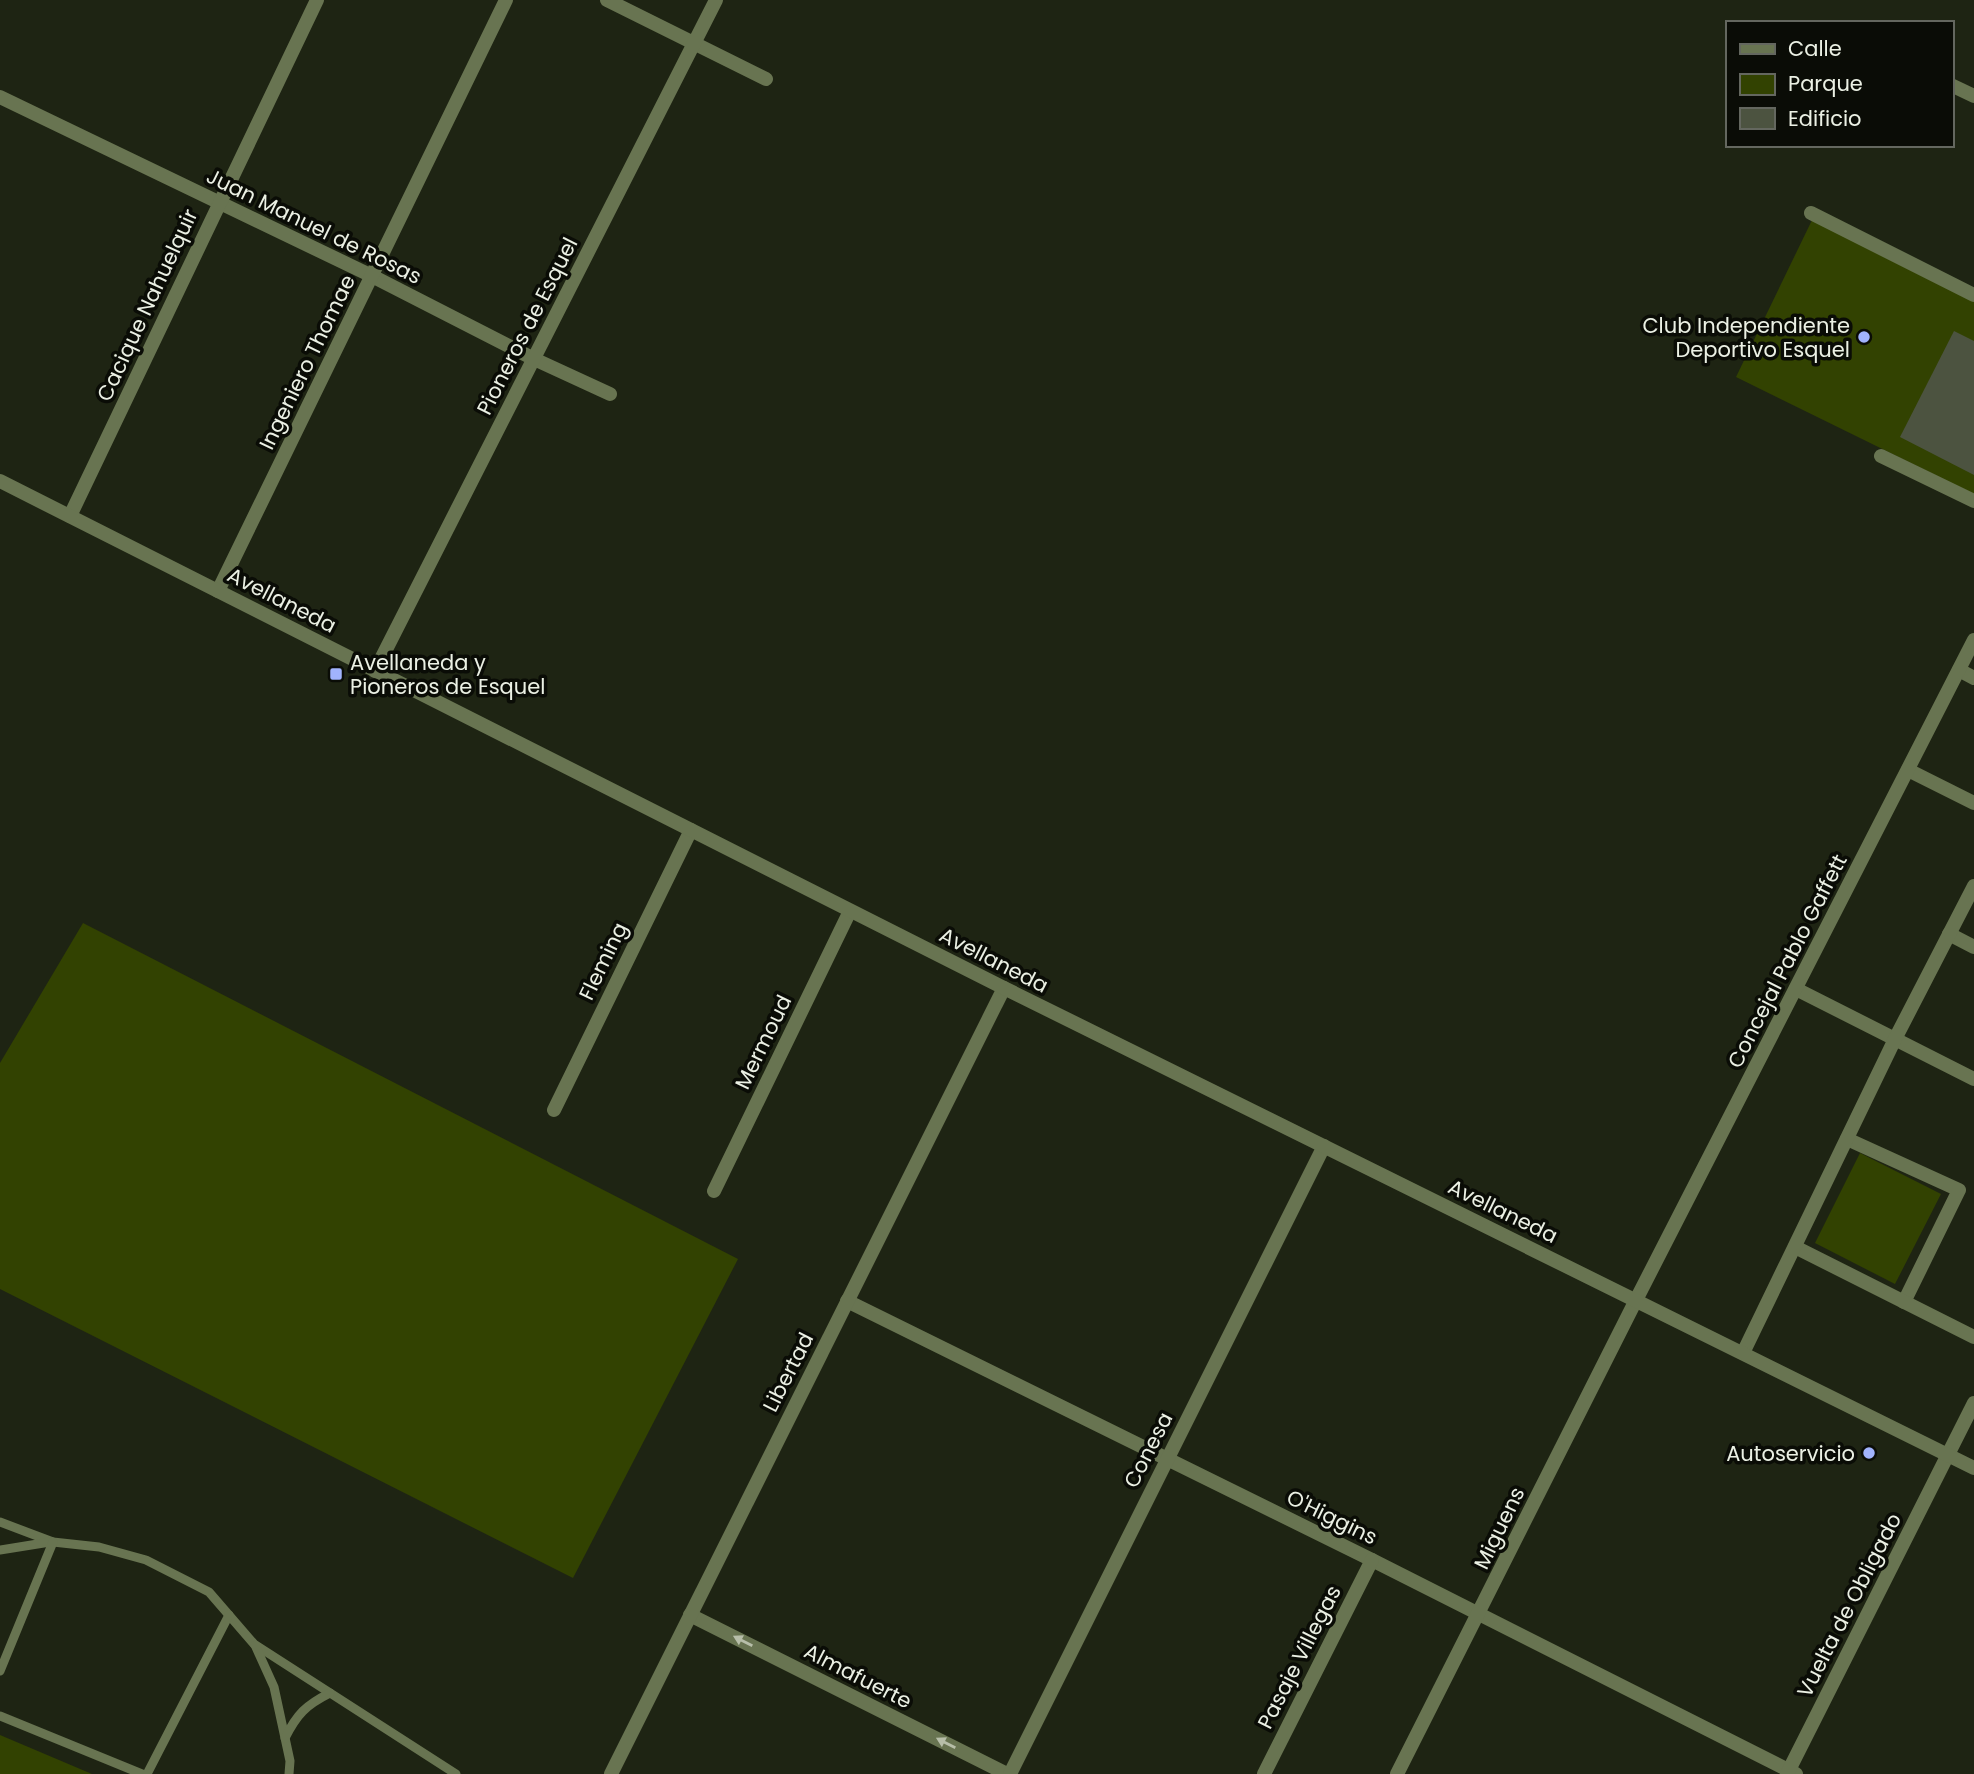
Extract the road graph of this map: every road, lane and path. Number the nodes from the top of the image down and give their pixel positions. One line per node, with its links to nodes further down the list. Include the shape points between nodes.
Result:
1 (317, 0): 10 (street, Cacique Nahuelquir)
2 (506, 0): 12 (street, Ingeniero Thomae)
3 (607, 0): 5 (street)
4 (716, 0): 5 (street, Pioneros de Esquel)
5 (694, 43): 6 (street); 14 (street, Pioneros de Esquel)
6 (766, 79)
7 (1953, 86): 8 (street)
8 (1974, 96)
9 (0, 97): 10 (street, Juan Manuel de Rosas)
10 (218, 203): 12 (street, Juan Manuel de Rosas); 19 (street, Cacique Nahuelquir)
11 (1811, 213): 13 (street)
12 (372, 276): 14 (street, Juan Manuel de Rosas); 20 (street, Ingeniero Thomae)
13 (1974, 295)
14 (534, 359): 15 (street, Juan Manuel de Rosas); 22 (street, Pioneros de Esquel)
15 (610, 394)
16 (1881, 456): 18 (street)
17 (0, 481): 19 (street, Avellaneda)
18 (1974, 501)
19 (70, 516): 20 (street, Avellaneda)
20 (218, 591): 22 (street, Avellaneda)
21 (1974, 640): 23 (street, Concejal Pablo Gaffett)
22 (375, 670): 27 (street, Avellaneda)
23 (1959, 670): 24 (street); 25 (street, Concejal Pablo Gaffett)
24 (1974, 678)
25 (1908, 770): 26 (street); 33 (street, Concejal Pablo Gaffett)
26 (1974, 803)
27 (691, 830): 29 (street, Avellaneda); 36 (street, Fleming)
28 (1974, 886): 30 (street)
29 (850, 911): 32 (street, Avellaneda); 39 (street, Mermoud)
30 (1949, 934): 31 (street); 34 (street)
31 (1974, 947)
32 (1004, 988): 38 (street, Avellaneda); 42 (street, Libertad)
33 (1796, 989): 34 (street); 41 (street, Concejal Pablo Gaffett)
34 (1895, 1039): 35 (street); 37 (street)
35 (1974, 1079)
36 (554, 1110)
37 (1847, 1139): 40 (street); 43 (street, via 1959,1190)
38 (1324, 1146): 41 (street, Avellaneda); 48 (street, Conesa)
39 (714, 1191)
40 (1794, 1247): 43 (street); 45 (street)
41 (1636, 1300): 45 (street, Avellaneda); 56 (street, Miguens)
42 (847, 1301): 48 (street, O'Higgins); 55 (street, Libertad)
43 (1904, 1302): 44 (street)
44 (1974, 1337)
45 (1743, 1353): 47 (street, Avellaneda)
46 (1974, 1403): 47 (street, Vuelta de Obligado)
47 (1948, 1455): 49 (street, Avellaneda); 62 (street, Vuelta de Obligado)
48 (1167, 1459): 53 (street, O'Higgins); 68 (street, Conesa)
49 (1974, 1468)
50 (0, 1522): 51 (lane)
51 (53, 1542): 52 (lane); 54 (lane, via 99,1547 146,1560 209,1592); 58 (lane)
52 (0, 1550)
53 (1372, 1560): 56 (street, O'Higgins); 69 (street, Pasaje Villegas)
54 (229, 1615): 57 (lane); 64 (lane)
55 (690, 1615): 67 (street, Libertad); 68 (street, Almafuerte, one-way to 55)
56 (1479, 1616): 62 (street, O'Higgins); 70 (street, Miguens)
57 (254, 1644): 59 (lane); 61 (lane, via 274,1687)
58 (0, 1671)
59 (330, 1693): 61 (lane, via 309,1704); 66 (lane)
60 (0, 1716): 63 (lane)
61 (285, 1738): 65 (lane)
62 (1791, 1773)
63 (142, 1774)
64 (147, 1774)
65 (289, 1774)
66 (456, 1774)
67 (611, 1774)
68 (1009, 1774)
69 (1264, 1774)
70 (1397, 1774)

